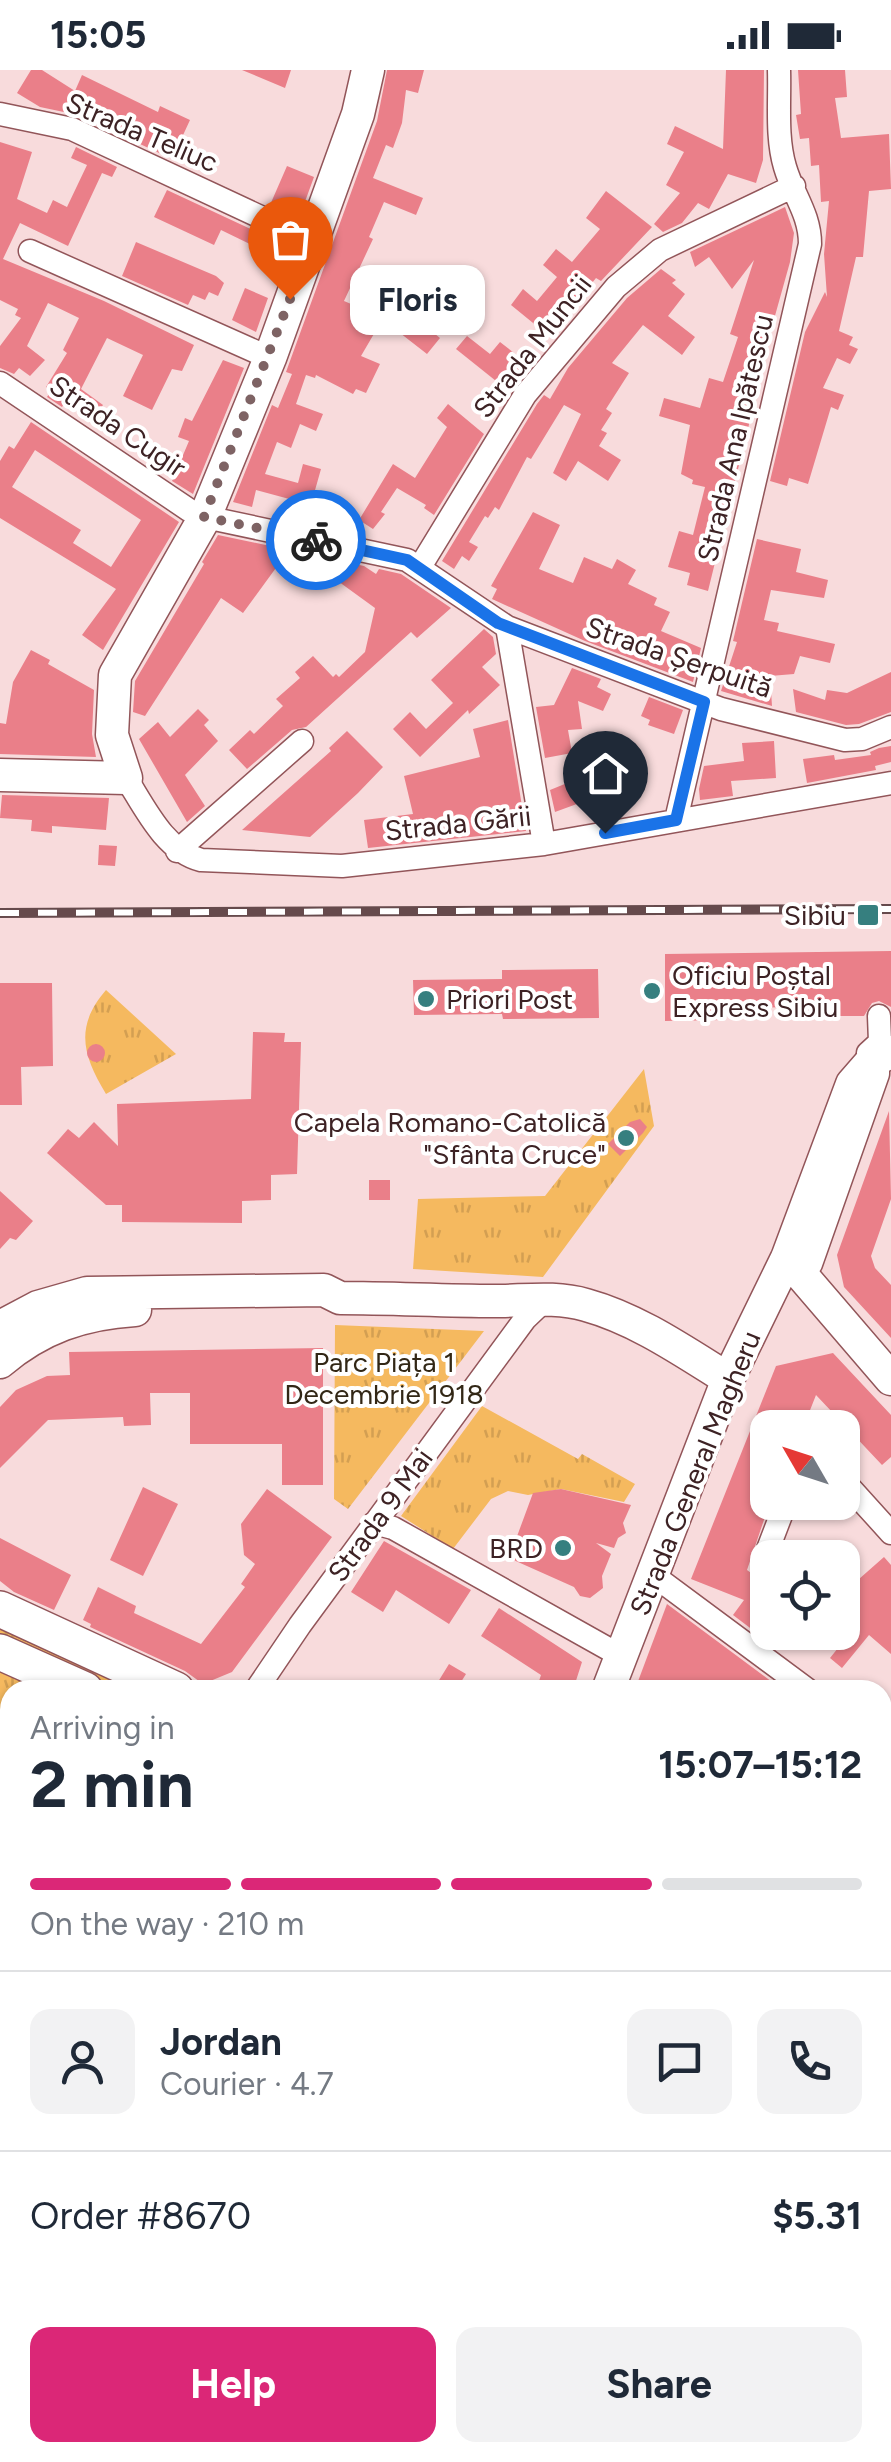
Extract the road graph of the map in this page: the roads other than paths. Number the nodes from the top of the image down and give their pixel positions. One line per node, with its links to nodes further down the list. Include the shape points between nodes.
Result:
1 (368, 70): 5 (street)
2 (780, 70): 4 (street, Strada Ana Ipătescu, via 781,152)
3 (0, 114): 5 (street, Strada Teliuc, via 72,129)
4 (794, 186): 10 (street, Strada Muncii, via 660,250 616,287 526,395); 12 (street, Strada Ana Ipătescu, via 810,225 810,244)
5 (312, 241): 7 (street)
6 (30, 251): 7 (street)
7 (270, 358): 9 (street)
8 (0, 383): 9 (street, Strada Cugir)
9 (204, 517): 10 (street, Strada Șerpuită); 16 (street, via 115,675 112,735)
10 (420, 567): 11 (street, Strada Șerpuită)
11 (507, 627): 12 (street, Strada Șerpuită); 19 (street)
12 (704, 702): 13 (street, Strada Șerpuită, via 845,740); 18 (street, Strada Ana Ipătescu)
13 (891, 727)
14 (302, 741): 20 (street)
15 (0, 775): 16 (street)
16 (126, 778): 20 (street)
17 (891, 783): 18 (street, Strada Gării)
18 (676, 820): 19 (street, Strada Gării)
19 (544, 844): 20 (street, Strada Gării, via 342,866 201,860)
20 (178, 851)
21 (878, 1016): 22 (street)
22 (880, 1062): 23 (street); 24 (street, Strada General Magheru, via 852,1084)
23 (844, 1082)
24 (795, 1268): 29 (street, Strada General Magheru); 30 (street)
25 (340, 1298): 26 (street); 27 (street, via 324,1290 87,1293 38,1307); 28 (street, via 323,1310 107,1312 38,1333)
26 (547, 1298): 29 (street, via 620,1318); 32 (street, Strada 9 Mai)
27 (0, 1328)
28 (0, 1362)
29 (728, 1378): 34 (street, Strada General Magheru)
30 (891, 1378)
31 (860, 1499): 33 (street)
32 (374, 1522): 37 (street, via 393,1528); 40 (street, Strada 9 Mai)
33 (891, 1533)
34 (653, 1574): 37 (street, Strada General Magheru); 41 (street)
35 (0, 1609): 39 (main road)
36 (0, 1652): 38 (main road)
37 (618, 1678)
38 (63, 1680)
39 (154, 1680)
40 (263, 1680)
41 (795, 1680)

